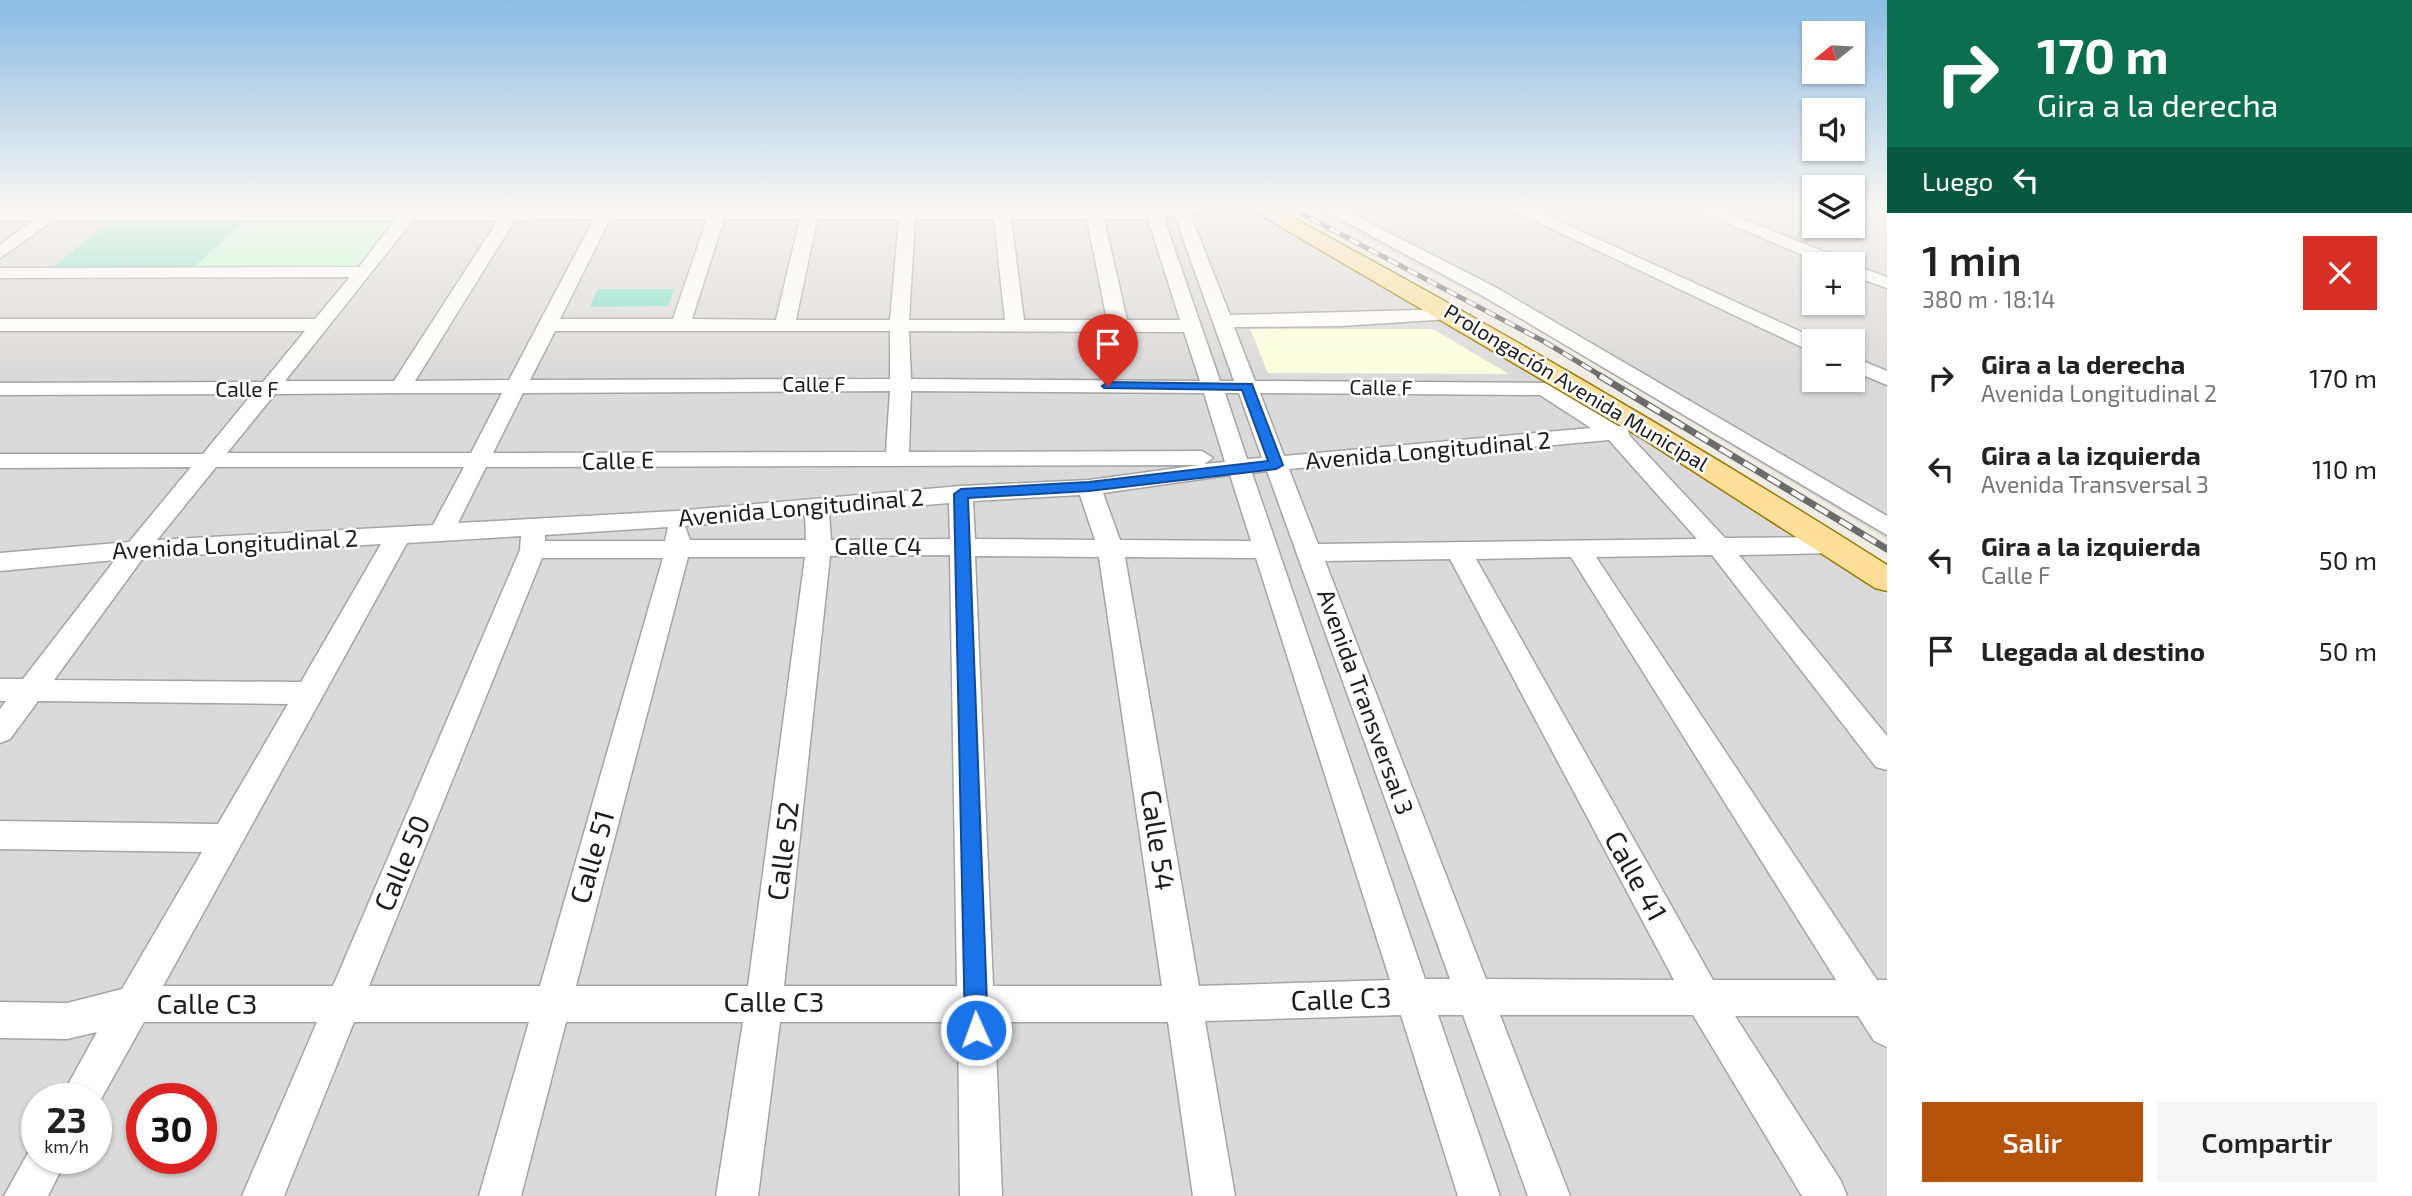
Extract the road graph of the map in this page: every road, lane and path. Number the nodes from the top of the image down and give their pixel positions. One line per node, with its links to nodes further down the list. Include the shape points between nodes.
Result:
1 (370, 264): 14 (street)
2 (478, 264): 37 (street)
3 (579, 264): 25 (street)
4 (701, 264): 26 (street)
5 (798, 264): 20 (street)
6 (904, 264): 21 (street)
7 (1008, 264): 22 (street)
8 (1105, 264): 27 (street)
9 (1171, 264): 28 (street, Avenida Transversal 3)
10 (1204, 264): 19 (street, Avenida Transversal 3)
11 (1361, 264): 18 (main road, Prolongación Avenida Municipal)
12 (1435, 264): 49 (street, Prolongación Avenida Municipal)
13 (1637, 264): 29 (street)
14 (364, 272): 15 (street); 24 (street)
15 (0, 273)
16 (1865, 275): 17 (street)
17 (1887, 284)
18 (1450, 313): 19 (street); 39 (main road, Prolongación Avenida Municipal)
19 (1223, 321): 34 (street, Avenida Transversal 3)
20 (785, 324): 21 (street); 26 (street)
21 (899, 324): 22 (street); 32 (street)
22 (1015, 324): 27 (street)
23 (0, 325): 24 (street)
24 (321, 325): 38 (street)
25 (547, 325): 26 (street); 35 (street)
26 (681, 325)
27 (1118, 325): 28 (street)
28 (1192, 327): 33 (street, Avenida Transversal 3)
29 (1802, 340)
30 (1865, 369): 31 (street)
31 (1887, 379)
32 (901, 385): 33 (street, Calle F); 35 (street, Calle F); 40 (street)
33 (1212, 386): 34 (street, Calle F); 44 (street, Avenida Transversal 3)
34 (1247, 386): 39 (street, Calle F, via 1545,389); 45 (street, Avenida Transversal 3)
35 (517, 387): 37 (street, Calle F); 43 (street)
36 (0, 389): 38 (street, Calle F)
37 (399, 389): 38 (street, Calle F)
38 (268, 390): 42 (street)
39 (1628, 429): 45 (street, Avenida Longitudinal 2); 54 (main road, Prolongación Avenida Municipal); 55 (street, Calle F)
40 (897, 458): 43 (street, Calle E); 44 (street, Calle E)
41 (0, 461): 42 (street, Calle E)
42 (209, 461): 43 (street, Calle E); 59 (street)
43 (478, 462): 50 (street)
44 (1237, 462): 45 (street, Avenida Longitudinal 2); 46 (street, Avenida Longitudinal 2); 61 (street, Avenida Transversal 3)
45 (1276, 465): 63 (street, Avenida Transversal 3)
46 (1089, 487): 47 (street, Avenida Longitudinal 2); 60 (street, Calle 54)
47 (961, 494): 48 (street, Avenida Longitudinal 2); 57 (street)
48 (816, 506): 51 (street, Avenida Longitudinal 2); 56 (street, Calle 52)
49 (1887, 527)
50 (441, 533): 52 (street, Avenida Longitudinal 2); 53 (street, Avenida Longitudinal 2)
51 (677, 533): 53 (street, Calle C4); 56 (street, Calle C4); 76 (street, Calle 51)
52 (398, 536): 59 (street, Avenida Longitudinal 2); 68 (street)
53 (533, 539): 80 (street, Calle 50)
54 (1833, 545): 55 (street); 65 (main road, Prolongación Avenida Municipal)
55 (1718, 546): 58 (street); 70 (street, Calle F)
56 (819, 547): 57 (street, Calle C4); 77 (street, Calle 52)
57 (962, 547): 60 (street, Calle C4); 78 (street)
58 (1578, 549): 62 (street); 82 (street)
59 (136, 550): 64 (street, Avenida Longitudinal 2); 67 (street)
60 (1111, 550): 61 (street, Calle C4); 81 (street, Calle 54)
61 (1265, 550): 73 (street, Avenida Transversal 3)
62 (1458, 550): 63 (street); 75 (street, Calle 41)
63 (1309, 553): 74 (street, Avenida Transversal 3)
64 (0, 562)
65 (1887, 580)
66 (0, 690): 67 (street)
67 (33, 691): 68 (street); 69 (street)
68 (309, 693): 72 (street)
69 (0, 731)
70 (1887, 758)
71 (0, 835): 72 (street)
72 (227, 838): 79 (street)
73 (1414, 997): 74 (street, Calle C3); 81 (street, Calle C3); 92 (street, Avenida Transversal 3)
74 (1476, 998): 75 (street); 93 (street, Avenida Transversal 3)
75 (1704, 1000): 82 (street); 94 (street, Calle 41)
76 (551, 1002): 77 (street, Calle C3); 80 (street, Calle C3); 88 (street, Calle 51)
77 (764, 1002): 78 (street, Calle C3); 89 (street, Calle 52)
78 (975, 1002): 81 (street, Calle C3); 90 (street)
79 (134, 1004): 80 (street, Calle C3); 83 (street, Calle C3, via 67,1021); 84 (street)
80 (343, 1004): 87 (street, Calle 50)
81 (1185, 1004): 91 (street, Calle 54)
82 (1881, 1008)
83 (0, 1020)
84 (89, 1083)
85 (38, 1174): 86 (street)
86 (25, 1196)
87 (263, 1196)
88 (500, 1196)
89 (737, 1196)
90 (981, 1196)
91 (1214, 1196)
92 (1479, 1196)
93 (1549, 1196)
94 (1826, 1196)

